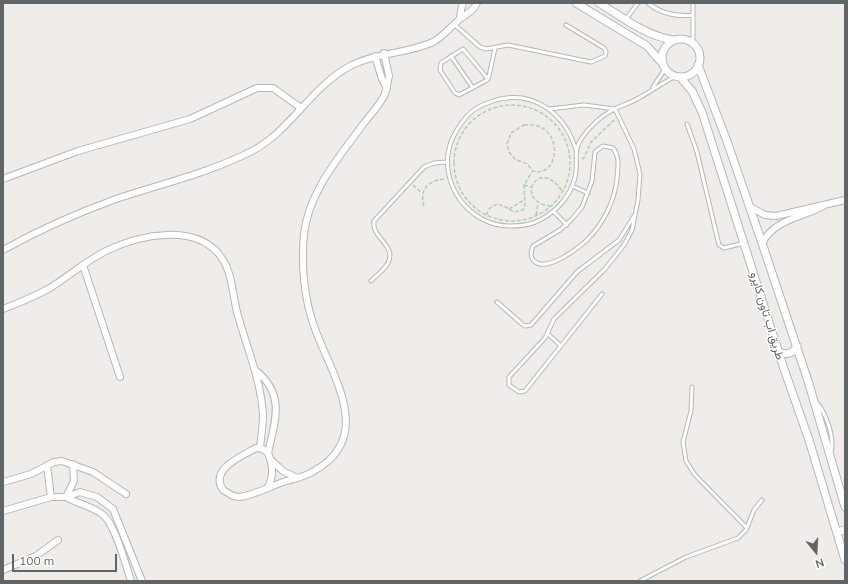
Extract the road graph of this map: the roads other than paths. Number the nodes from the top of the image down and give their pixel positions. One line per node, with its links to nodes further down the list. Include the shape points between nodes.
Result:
1 (458, 3): 10 (street)
2 (463, 3): 10 (street)
3 (477, 3): 10 (street, via 472,12)
4 (576, 3): 21 (street, via 648,46)
5 (599, 3): 11 (street)
6 (638, 3): 11 (lane)
7 (648, 3): 9 (lane, via 668,14)
8 (693, 3): 9 (lane)
9 (693, 15): 15 (lane)
10 (460, 18): 12 (street)
11 (626, 19): 14 (street, via 653,35)
12 (455, 25): 16 (lane, via 480,47); 17 (street, via 427,45)
13 (566, 25): 16 (lane, via 604,48 604,58 591,62 508,45)
14 (673, 40): 15 (street, via 684,38); 21 (street, via 664,48 661,56)
15 (693, 42): 20 (street, via 700,56)
16 (495, 48): 23 (lane)
17 (384, 53): 18 (street); 24 (street, via 389,71)
18 (375, 56): 24 (street); 27 (street, via 356,62 339,72)
19 (451, 56): 23 (lane, via 465,50); 25 (lane); 25 (lane, via 441,63 440,68 455,93 459,95)
20 (698, 66): 22 (street, via 693,73); 37 (street, طريق اب تاون كايرو)
21 (664, 67): 22 (street); 26 (lane)
22 (678, 77): 26 (lane); 43 (street, طريق اب تاون كايرو, via 692,91 702,112)
23 (488, 79): 25 (lane)
24 (387, 88): 62 (street, via 382,100 320,186 312,201 306,222 303,244 306,298 313,325 342,395 347,424 343,439 331,458 312,472)
25 (473, 88)
26 (651, 90): 29 (lane)
27 (301, 108): 33 (street, via 273,88 257,88 190,119 78,151); 44 (street, via 280,132 242,155 200,173 90,209 36,232)
28 (549, 109): 29 (lane, via 584,105); 31 (lane, via 566,127); 32 (lane, via 519,98 501,99 484,104 469,114 457,128 450,144)
29 (615, 109): 31 (lane, via 603,116 590,129); 39 (lane, via 638,161 640,187)
30 (687, 124): 43 (lane, via 697,152 719,245 724,248)
31 (576, 150): 34 (lane, via 576,173)
32 (447, 162): 38 (lane, via 449,178 456,195 464,205 484,220 504,226 522,226 539,221); 46 (lane, via 429,164 374,221 375,231 389,249 390,258)
33 (3, 179)
34 (572, 186): 35 (lane); 38 (lane, via 565,200)
35 (588, 193): 41 (lane, via 582,207); 41 (lane, via 595,152 603,146 613,148 618,157 615,188 610,205 598,227 566,256 546,265 534,261 531,254 533,246)
36 (845, 200): 40 (street)
37 (750, 207): 40 (street, via 770,216); 42 (street, طريق اب تاون كايرو)
38 (554, 212): 41 (lane)
39 (636, 213): 48 (lane, via 619,240 577,272 531,325 522,324); 50 (lane, via 632,230 619,252 594,281 554,319)
40 (796, 214): 42 (street, via 775,227)
41 (567, 225)
42 (762, 242): 52 (street, طريق اب تاون كايرو)
43 (744, 243): 53 (street, طريق اب تاون كايرو)
44 (3, 250)
45 (83, 265): 49 (street, via 49,288); 54 (street, via 107,251 141,239 185,236 197,238 208,244 219,254 226,267 239,321); 55 (street)
46 (371, 281)
47 (602, 294): 51 (lane)
48 (497, 302)
49 (3, 309)
50 (548, 334): 51 (lane); 51 (lane, via 509,377 509,385 515,391 525,391)
51 (560, 345)
52 (797, 346): 53 (street, via 793,352 787,354); 69 (street, طريق اب تاون كايرو)
53 (778, 351): 75 (street, طريق اب تاون كايرو)
54 (255, 370): 57 (street, via 263,416); 58 (street, via 268,383 276,399 276,419)
55 (120, 377)
56 (692, 387): 73 (lane, via 691,411 682,442 686,461 695,475)
57 (260, 448): 58 (street); 64 (street, via 228,464 221,474 221,487 236,497)
58 (268, 453): 59 (street)
59 (271, 460): 62 (street, via 283,471); 64 (street, via 272,474)
60 (72, 464): 61 (street, via 58,461); 65 (street, via 102,476); 67 (street, via 74,481)
61 (47, 466): 63 (street, via 31,474); 66 (street)
62 (297, 478): 64 (street)
63 (3, 482)
64 (268, 487)
65 (126, 494)
66 (51, 497): 67 (street); 71 (street)
67 (66, 497): 70 (street, via 80,492 97,497); 72 (street)
68 (762, 500): 73 (lane, via 754,510)
69 (845, 507)
70 (113, 509): 72 (street); 79 (street)
71 (3, 511)
72 (104, 515): 80 (street, via 120,544)
73 (747, 528): 81 (lane, via 734,540 686,556)
74 (845, 530): 75 (street)
75 (837, 532): 77 (street, طريق اب تاون كايرو)
76 (58, 540): 78 (street, via 32,558)
77 (845, 560)
78 (3, 570)
79 (141, 578): 80 (street)
80 (130, 579)
81 (640, 581)

